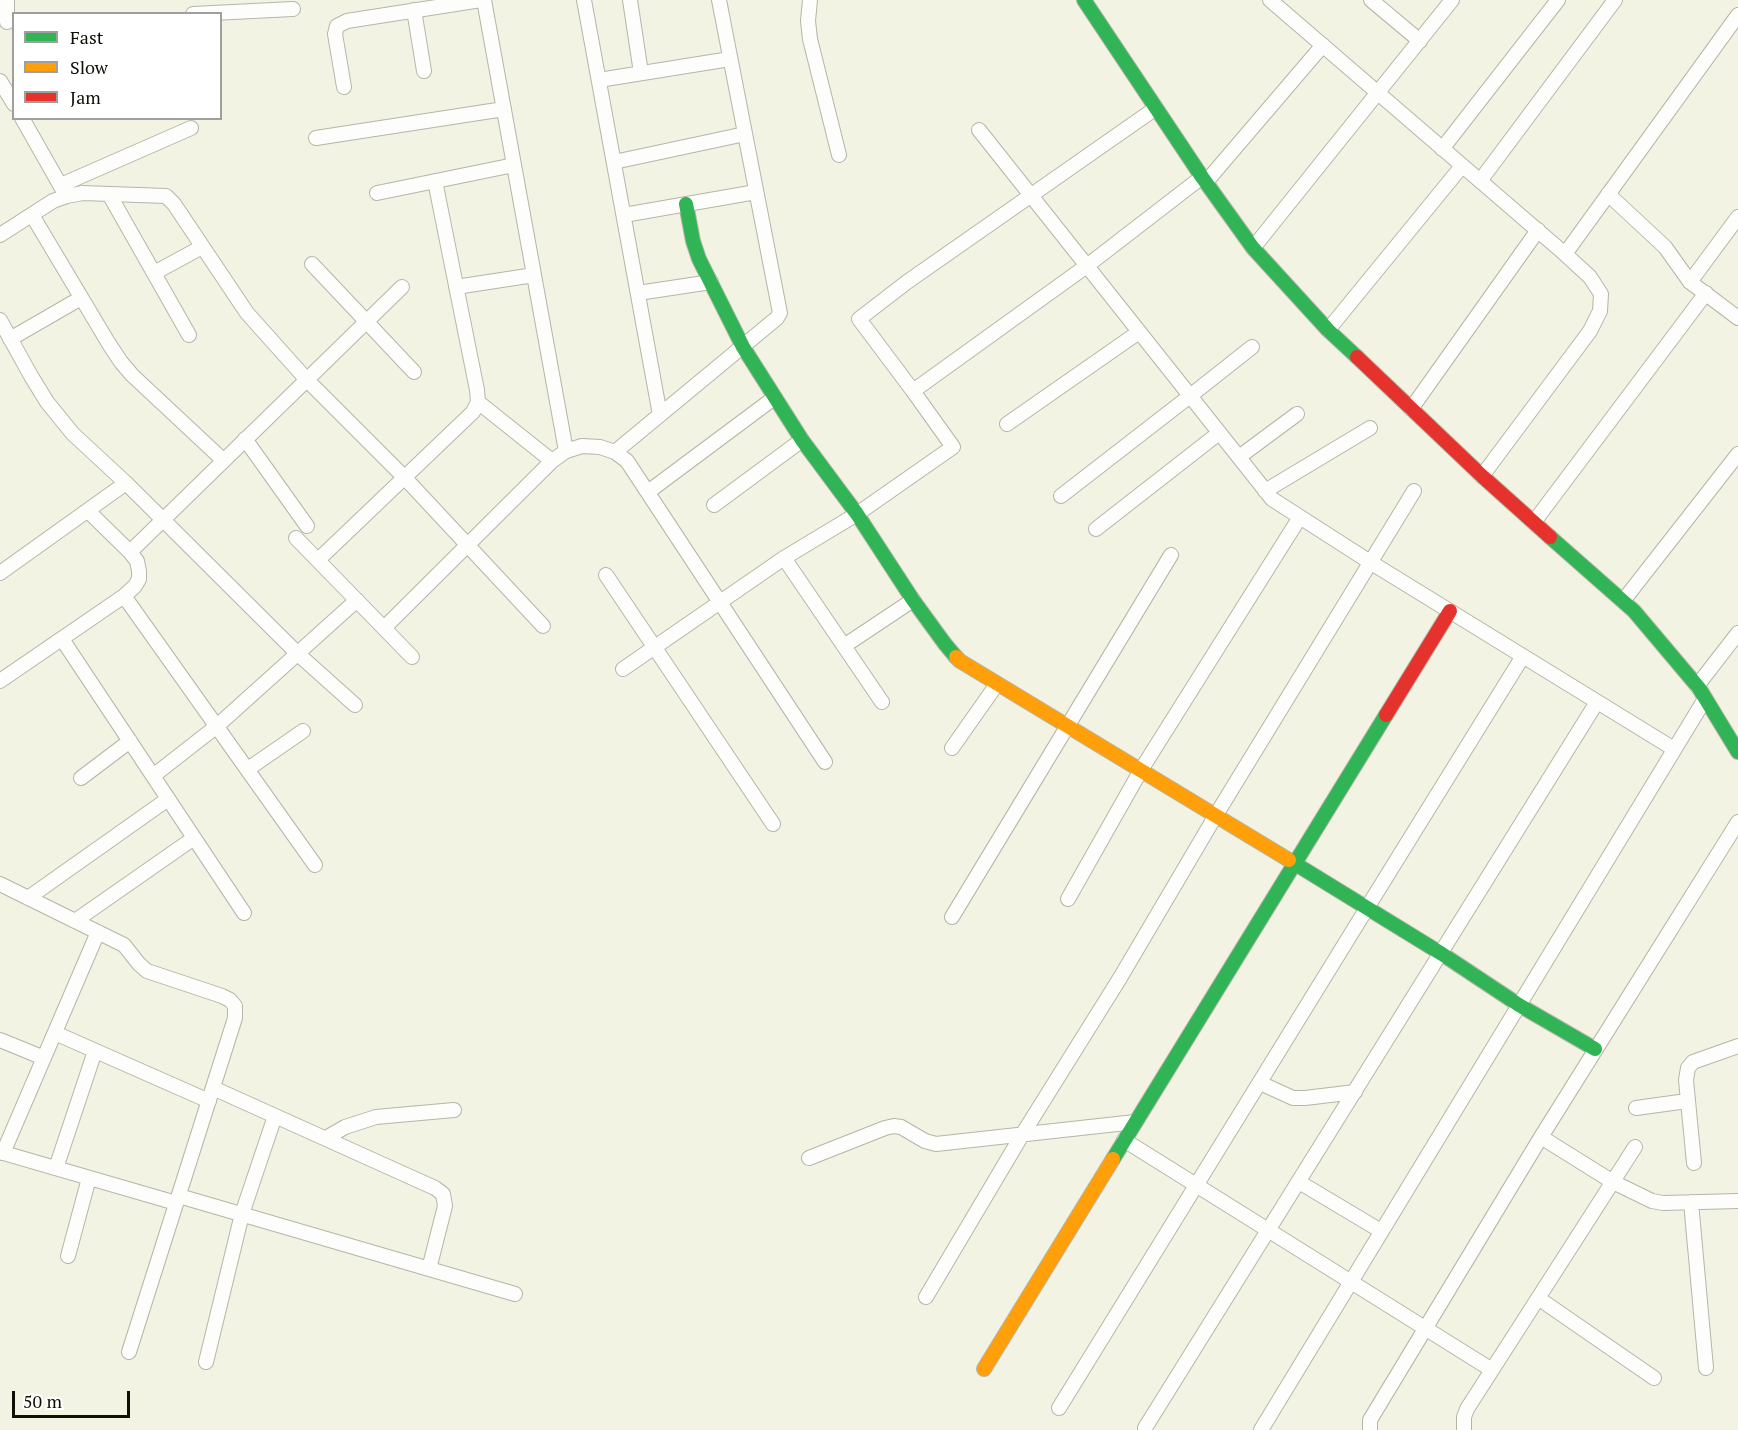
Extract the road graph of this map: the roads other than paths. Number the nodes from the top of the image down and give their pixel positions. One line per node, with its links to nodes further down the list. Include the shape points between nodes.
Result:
1 (7, 0): 17 (street)
2 (482, 0): 14 (street); 29 (street)
3 (584, 0): 23 (street)
4 (630, 0): 22 (street)
5 (719, 0): 20 (street)
6 (810, 0): 36 (street, via 810,39)
7 (1084, 0): 28 (street)
8 (1270, 0): 19 (street)
9 (1371, 0): 18 (street)
10 (1452, 0): 18 (street)
11 (1558, 0): 35 (street)
12 (1615, 0): 42 (street)
13 (293, 9): 15 (street)
14 (414, 10): 21 (street); 25 (street, via 337,26 334,34)
15 (220, 12)
16 (1738, 15): 47 (street)
17 (7, 22)
18 (1420, 41): 26 (street)
19 (1323, 45): 26 (street); 40 (street)
20 (730, 59): 22 (street); 33 (street)
21 (424, 71)
22 (641, 73): 23 (street)
23 (599, 80): 37 (street)
24 (0, 81): 27 (street)
25 (344, 87)
26 (1378, 94): 35 (street); 56 (street)
27 (12, 101)
28 (1156, 108): 40 (street); 48 (street)
29 (504, 109): 34 (street); 38 (street)
30 (23, 120): 43 (street)
31 (191, 128): 43 (street)
32 (979, 130): 48 (street)
33 (745, 134): 37 (street); 44 (street)
34 (316, 138)
35 (1442, 149): 39 (street)
36 (839, 155)
37 (614, 162): 51 (street)
38 (514, 165): 41 (street); 61 (street)
39 (1461, 166): 42 (street); 72 (street)
40 (1204, 180): 56 (street); 59 (street)
41 (435, 181): 45 (street); 65 (street)
42 (1480, 182): 53 (street)
43 (64, 191): 46 (street); 50 (street)
44 (756, 192): 49 (street); 76 (street, via 780,313)
45 (377, 193)
46 (109, 194): 55 (street, via 166,196); 60 (street)
47 (1608, 194): 57 (street); 63 (street, via 1665,247)
48 (1032, 196): 59 (street); 80 (street, via 859,319)
49 (686, 204): 51 (street); 62 (street, via 693,241)
50 (32, 215): 54 (street); 68 (street)
51 (624, 215): 66 (street)
52 (1738, 217): 63 (street)
53 (1538, 230): 57 (street); 84 (street)
54 (0, 236)
55 (202, 247): 60 (street); 79 (street, via 248,313)
56 (1253, 248): 72 (street)
57 (1565, 254): 98 (street, via 1590,277 1600,294 1600,311 1590,331)
58 (312, 264): 71 (street)
59 (1088, 265): 73 (street); 80 (street)
60 (154, 273): 74 (street)
61 (534, 275): 65 (street); 92 (street)
62 (711, 282): 66 (street); 76 (street)
63 (1690, 282): 67 (street)
64 (402, 287): 71 (street)
65 (456, 287): 83 (street)
66 (638, 293): 86 (street)
67 (1706, 293): 69 (street); 110 (street)
68 (81, 298): 75 (street); 96 (street, via 132,375)
69 (1738, 318)
70 (0, 320): 75 (street)
71 (366, 322): 78 (street); 79 (street)
72 (1328, 330): 84 (street)
73 (1139, 332): 81 (street); 87 (street)
74 (189, 335)
75 (10, 339): 100 (street, via 63,423)
76 (743, 347): 82 (street); 86 (street)
77 (1252, 347): 81 (street)
78 (414, 372)
79 (307, 380): 90 (street); 99 (street)
80 (914, 391): 107 (street, via 953,447)
81 (1190, 396): 89 (street); 104 (street)
82 (774, 398): 91 (street); 103 (street)
83 (478, 402): 97 (street); 99 (street, via 473,412)
84 (1411, 409): 98 (street)
85 (1297, 414): 95 (street)
86 (660, 415): 93 (street)
87 (1007, 424)
88 (1370, 428): 101 (street)
89 (1219, 433): 95 (street); 112 (street)
90 (245, 439): 96 (street); 111 (street)
91 (802, 440): 105 (street); 107 (street)
92 (566, 451): 93 (street, via 582,446); 97 (street)
93 (615, 452): 103 (street, via 627,461)
94 (1738, 454): 125 (street)
95 (1239, 457): 101 (street)
96 (224, 460): 109 (street)
97 (552, 461): 114 (street)
98 (1482, 476): 110 (street)
99 (404, 477): 114 (street); 118 (street)
100 (126, 483): 106 (street); 109 (street)
101 (1265, 491): 108 (street)
102 (1414, 491): 119 (street)
103 (648, 492): 126 (street)
104 (1060, 496)
105 (714, 506)
106 (88, 511): 115 (street); 120 (street)
107 (856, 514): 117 (street); 124 (street)
108 (1300, 517): 119 (street); 154 (street)
109 (163, 519): 115 (street); 134 (street)
110 (1534, 522): 125 (street)
111 (308, 526)
112 (1096, 529)
113 (296, 538): 118 (street)
114 (467, 545): 128 (street); 129 (street)
115 (130, 552): 122 (street, via 137,561 139,579)
116 (1171, 555): 146 (street)
117 (784, 558): 126 (street); 132 (street)
118 (318, 560): 123 (street)
119 (1370, 562): 127 (street); 158 (street)
120 (0, 573)
121 (606, 575): 133 (street)
122 (124, 596): 131 (street); 145 (street)
123 (357, 600): 129 (street); 134 (street)
124 (913, 600): 132 (street); 139 (street, via 960,661)
125 (1623, 601): 140 (street)
126 (720, 602): 133 (street); 152 (street)
127 (1450, 611): 135 (street); 162 (street)
128 (543, 626)
129 (384, 628): 136 (street)
130 (1738, 633): 140 (street)
131 (62, 639): 138 (street); 148 (street)
132 (844, 646): 142 (street)
133 (655, 647): 137 (street); 160 (street)
134 (298, 654): 144 (street); 145 (street)
135 (1523, 656): 143 (street); 167 (street)
136 (412, 657)
137 (623, 669)
138 (0, 681)
139 (997, 684): 146 (street); 149 (street)
140 (1697, 686): 141 (street)
141 (1705, 699): 150 (street); 151 (street)
142 (882, 702)
143 (1597, 702): 150 (street); 172 (street)
144 (355, 705)
145 (217, 726): 153 (street); 155 (street)
146 (1068, 726): 154 (street); 169 (street)
147 (303, 731): 153 (street)
148 (130, 741): 155 (street); 156 (street)
149 (952, 748)
150 (1674, 749): 173 (street)
151 (1738, 752)
152 (825, 762)
153 (248, 769): 163 (street)
154 (1141, 770): 158 (street); 166 (street)
155 (153, 776): 157 (street)
156 (81, 778)
157 (168, 799): 161 (street); 165 (street)
158 (1216, 814): 162 (street); 188 (street)
159 (1738, 822): 177 (street)
160 (773, 824)
161 (194, 838): 168 (street); 170 (street)
162 (1295, 863): 167 (street); 187 (street)
163 (315, 865)
164 (0, 884): 165 (street)
165 (28, 898): 170 (street)
166 (1068, 899)
167 (1367, 908): 172 (street); 180 (street)
168 (244, 913)
169 (952, 917)
170 (75, 921): 171 (street)
171 (98, 932): 174 (street); 182 (street, via 124,945 147,970 222,996 235,1006 235,1018)
172 (1442, 954): 173 (street); 181 (street)
173 (1519, 1005): 177 (street); 206 (street)
174 (55, 1033): 178 (street); 179 (street)
175 (0, 1040): 179 (street)
176 (1738, 1047): 183 (street, via 1693,1062 1686,1080)
177 (1595, 1049): 189 (street)
178 (95, 1051): 182 (street); 196 (street)
179 (44, 1058): 193 (street)
180 (1260, 1083): 181 (street, via 1293,1098); 200 (street)
181 (1355, 1092): 198 (street)
182 (211, 1094): 186 (street); 201 (street)
183 (1687, 1101): 184 (street); 195 (street)
184 (1636, 1108)
185 (454, 1110): 190 (street, via 376,1117)
186 (275, 1116): 190 (street); 204 (street)
187 (1136, 1122): 188 (street); 191 (street)
188 (1022, 1136): 194 (street, via 936,1144 894,1126); 211 (street)
189 (1541, 1137): 199 (street); 213 (street)
190 (326, 1138): 208 (street, via 443,1194 446,1206)
191 (1124, 1140): 200 (street); 217 (street)
192 (1635, 1148): 199 (street)
193 (2, 1153): 196 (street)
194 (809, 1158)
195 (1694, 1163)
196 (56, 1168): 197 (street)
197 (89, 1178): 201 (street); 207 (street)
198 (1299, 1182): 205 (street); 206 (street)
199 (1613, 1182): 203 (street, via 1656,1202); 212 (street)
200 (1197, 1186): 205 (street); 220 (street)
201 (178, 1200): 204 (street); 214 (street)
202 (1738, 1201): 203 (street)
203 (1691, 1202): 216 (street)
204 (242, 1214): 208 (street); 215 (street)
205 (1269, 1231): 209 (street); 221 (street)
206 (1381, 1231): 209 (street)
207 (68, 1256)
208 (429, 1269): 210 (street)
209 (1350, 1281): 213 (street); 222 (street)
210 (515, 1294)
211 (926, 1297)
212 (1538, 1298): 218 (street); 219 (street)
213 (1426, 1329): 218 (street); 223 (street, via 1370,1420)
214 (129, 1352)
215 (206, 1362)
216 (1706, 1368)
217 (984, 1369)
218 (1492, 1370): 224 (street, via 1467,1409)
219 (1654, 1378)
220 (1059, 1408)
221 (1145, 1428)
222 (1261, 1430)
223 (1370, 1430)
224 (1464, 1430)

